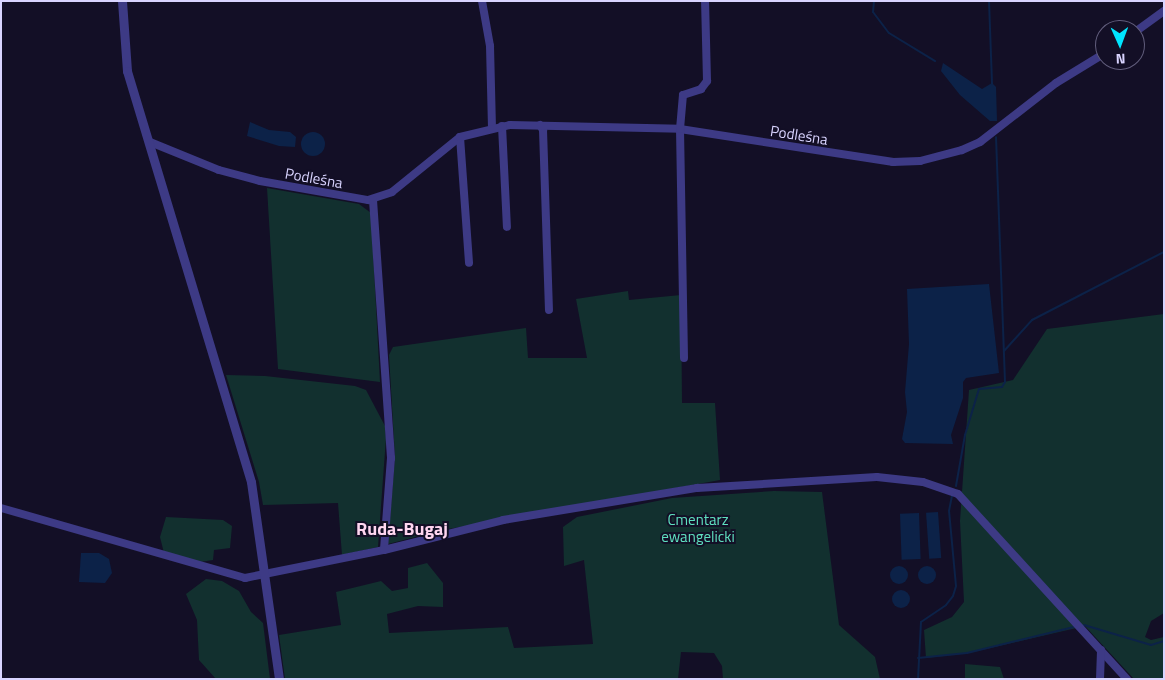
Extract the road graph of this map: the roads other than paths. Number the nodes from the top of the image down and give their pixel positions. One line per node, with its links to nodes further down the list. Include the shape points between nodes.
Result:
1 (122, 1): 12 (street, via 126,64)
2 (482, 1): 9 (street, via 490,46)
3 (705, 1): 10 (street, via 707,81 700,89 683,95)
4 (1164, 11): 5 (street)
5 (1145, 25)
6 (1095, 59): 10 (street, Podleśna, via 1056,84 980,142 920,161 893,162)
7 (540, 125): 8 (street, Podleśna); 10 (street, Podleśna); 16 (street, via 543,130)
8 (502, 126): 9 (street, Podleśna); 14 (street)
9 (492, 127): 11 (street, Podleśna)
10 (680, 129): 17 (street)
11 (460, 137): 13 (street, Podleśna, via 392,192); 15 (street)
12 (150, 142): 13 (street, Podleśna, via 196,161 260,181); 20 (street, via 181,257 239,436 256,506)
13 (373, 200): 19 (street, via 390,452)
14 (506, 227)
15 (469, 263)
16 (549, 310)
17 (684, 358)
18 (1, 508): 20 (street, via 226,575 245,578)
19 (384, 550): 20 (street); 21 (street, via 503,520 696,488 877,478 923,482 958,494)
20 (266, 575): 22 (street)
21 (1101, 650): 23 (street); 24 (street)
22 (279, 679)
23 (1100, 679)
24 (1127, 679)

